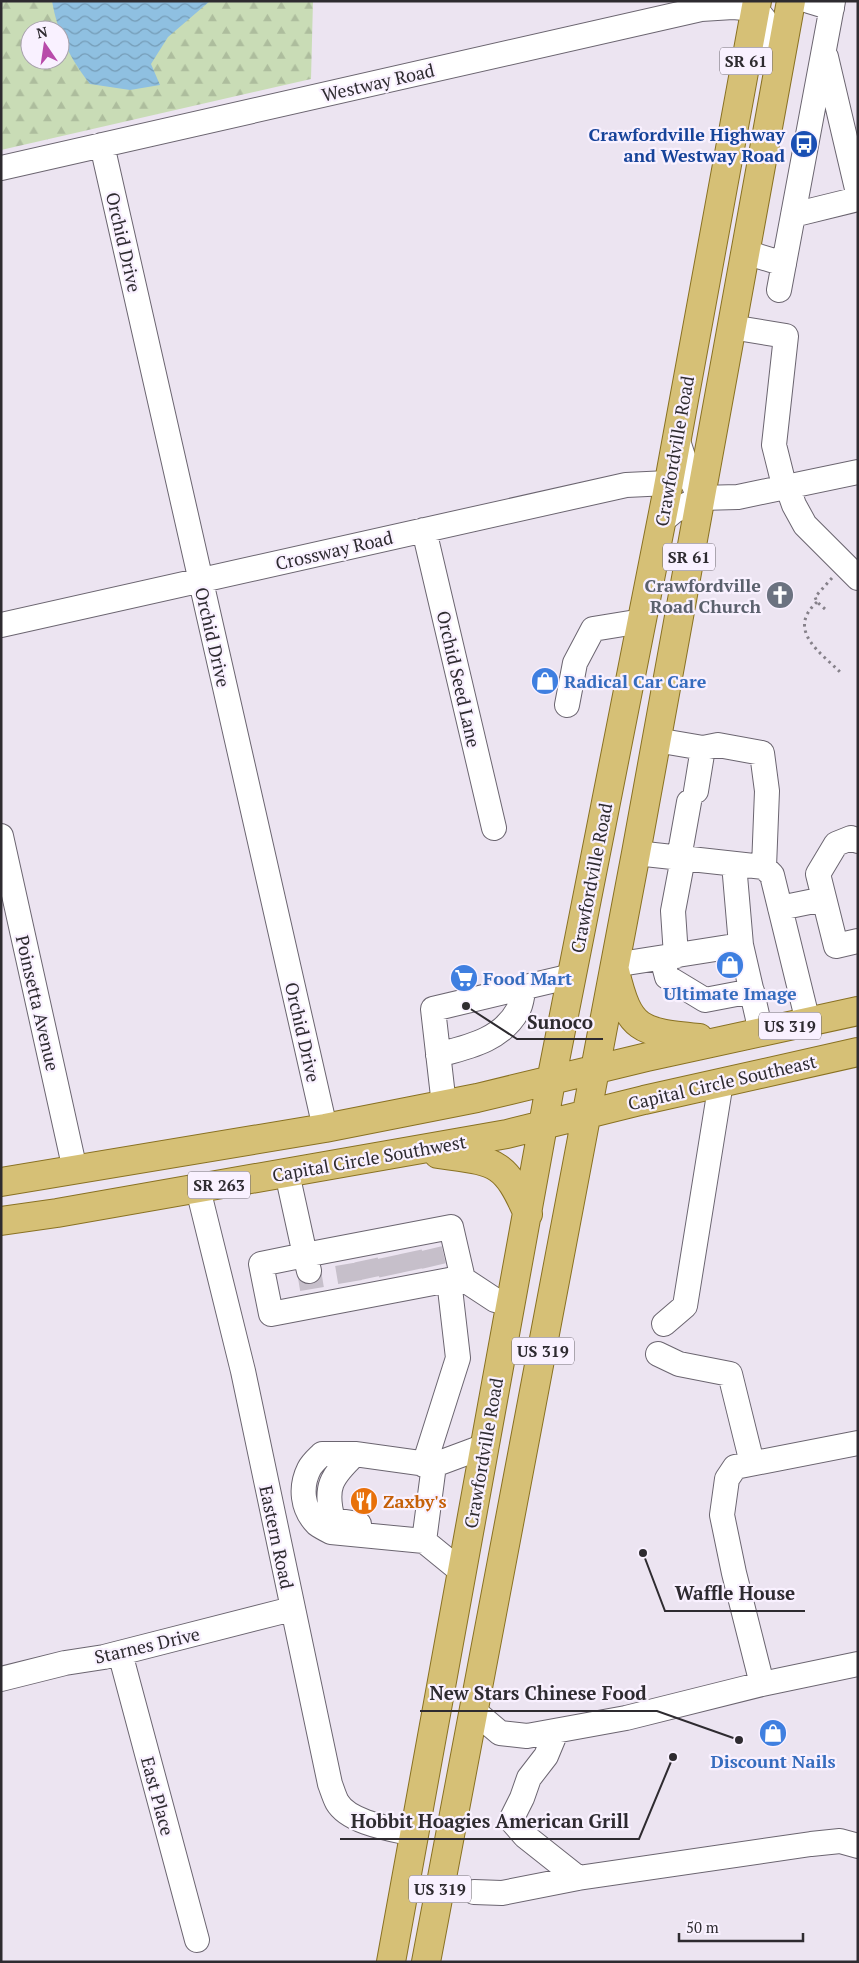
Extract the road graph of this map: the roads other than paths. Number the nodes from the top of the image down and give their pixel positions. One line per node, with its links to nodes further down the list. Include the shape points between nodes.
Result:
1 (791, 1): 6 (main road, Crawfordville Road / SR 61)
2 (809, 1): 4 (street)
3 (761, 4): 6 (street); 7 (street, Westway Road, via 701,9); 11 (main road, Crawfordville Road / SR 61)
4 (832, 5): 5 (street)
5 (824, 48): 9 (street); 12 (street)
6 (779, 64): 13 (main road, Crawfordville Road / SR 61)
7 (102, 145): 8 (street, Westway Road); 25 (street, Orchid Drive)
8 (1, 168)
9 (858, 193)
10 (858, 199): 12 (street)
11 (721, 200): 13 (main road, via 734,237); 17 (main road, Crawfordville Road / SR 61)
12 (793, 215): 14 (street)
13 (745, 252): 14 (street); 16 (main road, Crawfordville Road / SR 61)
14 (784, 264): 15 (street)
15 (778, 290)
16 (731, 327): 20 (street, via 786,336 774,445); 21 (main road, Crawfordville Road / SR 61)
17 (677, 438): 19 (main road, Crawfordville Road / SR 61); 21 (street)
18 (858, 472): 20 (street)
19 (668, 483): 22 (main road, Crawfordville Road / SR 61); 23 (street, Crossway Road, via 626,486)
20 (786, 488): 21 (street, via 738,497); 24 (street, via 805,525)
21 (700, 498): 22 (street); 29 (main road, Crawfordville Road / SR 61)
22 (662, 521): 26 (main road, Crawfordville Road / SR 61)
23 (424, 530): 25 (street, Crossway Road); 31 (street, Orchid Seed Lane)
24 (851, 571)
25 (200, 580): 27 (street, Crossway Road); 59 (street, Orchid Drive)
26 (642, 621): 28 (street, via 593,629 575,662); 44 (main road, Crawfordville Road / SR 61)
27 (1, 625)
28 (567, 705)
29 (656, 740): 30 (street); 34 (main road, Crawfordville Road / SR 61)
30 (703, 748): 35 (street); 37 (street, via 718,745 762,753 767,791)
31 (494, 828)
32 (1, 836): 61 (street, Poinsetta Avenue)
33 (858, 841): 38 (street, via 851,838 836,844 818,874)
34 (636, 853): 35 (street); 43 (main road, Crawfordville Road / SR 61)
35 (681, 858): 36 (street); 42 (street, via 672,911)
36 (734, 864): 37 (street); 41 (street)
37 (764, 867): 39 (street, via 772,875)
38 (824, 899): 39 (street); 40 (street, via 836,946)
39 (780, 908): 48 (street)
40 (858, 941)
41 (741, 944): 42 (street); 46 (street)
42 (669, 957): 43 (street); 46 (street, via 667,977 705,1000)
43 (614, 965): 50 (main road, via 625,1006 644,1027 664,1034); 53 (main road, Crawfordville Road / SR 61)
44 (572, 976): 45 (street); 54 (main road, Crawfordville Road / SR 61)
45 (524, 987): 52 (street, via 518,1010 502,1030 476,1046); 52 (street, via 433,1009)
46 (752, 991): 49 (street)
47 (858, 1011): 48 (main road, US 319)
48 (808, 1022): 49 (main road, US 319)
49 (762, 1032): 50 (main road, US 319)
50 (723, 1041): 53 (main road, US 319)
51 (858, 1052): 55 (main road, Capital Circle Southeast / US 319)
52 (438, 1055): 56 (street)
53 (594, 1070): 54 (main road, US 319); 57 (main road, Crawfordville Road / SR 61)
54 (552, 1081): 56 (main road, Capital Circle Southwest / SR 263); 58 (main road, Crawfordville Road / US 319)
55 (721, 1082): 57 (main road, Capital Circle Southeast / US 319); 69 (street, via 685,1306)
56 (444, 1105): 59 (main road, Capital Circle Southwest / SR 263)
57 (587, 1114): 58 (main road, Capital Circle Southwest / SR 263); 83 (main road, Crawfordville Road / US 319)
58 (543, 1124): 60 (main road, Capital Circle Southwest / SR 263, via 507,1134); 65 (main road, Crawfordville Road / US 319)
59 (325, 1128): 61 (main road, Capital Circle Southwest / SR 263)
60 (415, 1150): 62 (main road, Capital Circle Southwest / SR 263); 65 (main road, via 480,1160 495,1166 512,1182)
61 (75, 1170): 63 (main road, Capital Circle Southwest / SR 263)
62 (287, 1173): 64 (main road, Capital Circle Southwest / SR 263); 67 (street)
63 (1, 1182)
64 (198, 1189): 66 (main road, Capital Circle Southwest / SR 263); 78 (street, Eastern Road, via 243,1371)
65 (528, 1214): 68 (main road, Crawfordville Road / US 319)
66 (1, 1221)
67 (375, 1270): 68 (street); 75 (street, via 458,1358)
68 (510, 1304): 72 (main road, Crawfordville Road / US 319)
69 (664, 1324)
70 (658, 1354): 74 (street, via 679,1364 730,1374)
71 (858, 1443): 74 (street)
72 (485, 1446): 75 (street); 77 (main road, Crawfordville Road / US 319)
73 (354, 1454): 75 (street); 76 (street, via 337,1471 332,1482 329,1506 333,1520); 76 (street, via 322,1454 309,1468 302,1489 304,1500 318,1525 331,1532)
74 (752, 1463): 82 (street, via 735,1467 727,1479 722,1515)
75 (429, 1465): 76 (street)
76 (424, 1537): 77 (street)
77 (462, 1572): 85 (main road, Crawfordville Road / US 319)
78 (292, 1609): 79 (street, Starnes Drive); 87 (street, Eastern Road, via 330,1784 337,1803 348,1815)
79 (120, 1653): 81 (street, Starnes Drive); 91 (street, East Place)
80 (858, 1664): 82 (street)
81 (1, 1679)
82 (762, 1684): 84 (street)
83 (474, 1712): 84 (street, via 500,1733 527,1736); 86 (main road, Crawfordville Road / US 319)
84 (556, 1732): 89 (street, via 546,1756 529,1778 511,1820 525,1836)
85 (430, 1746): 86 (main road, via 441,1789); 87 (main road, Crawfordville Road / US 319)
86 (453, 1816): 87 (main road, via 432,1827); 93 (main road, Crawfordville Road / US 319)
87 (412, 1844): 92 (main road, Crawfordville Road / US 319)
88 (858, 1846): 89 (street, via 840,1841 811,1844)
89 (578, 1878): 90 (street, via 502,1893)
90 (474, 1892)
91 (197, 1940)
92 (391, 1962)
93 (426, 1962)

